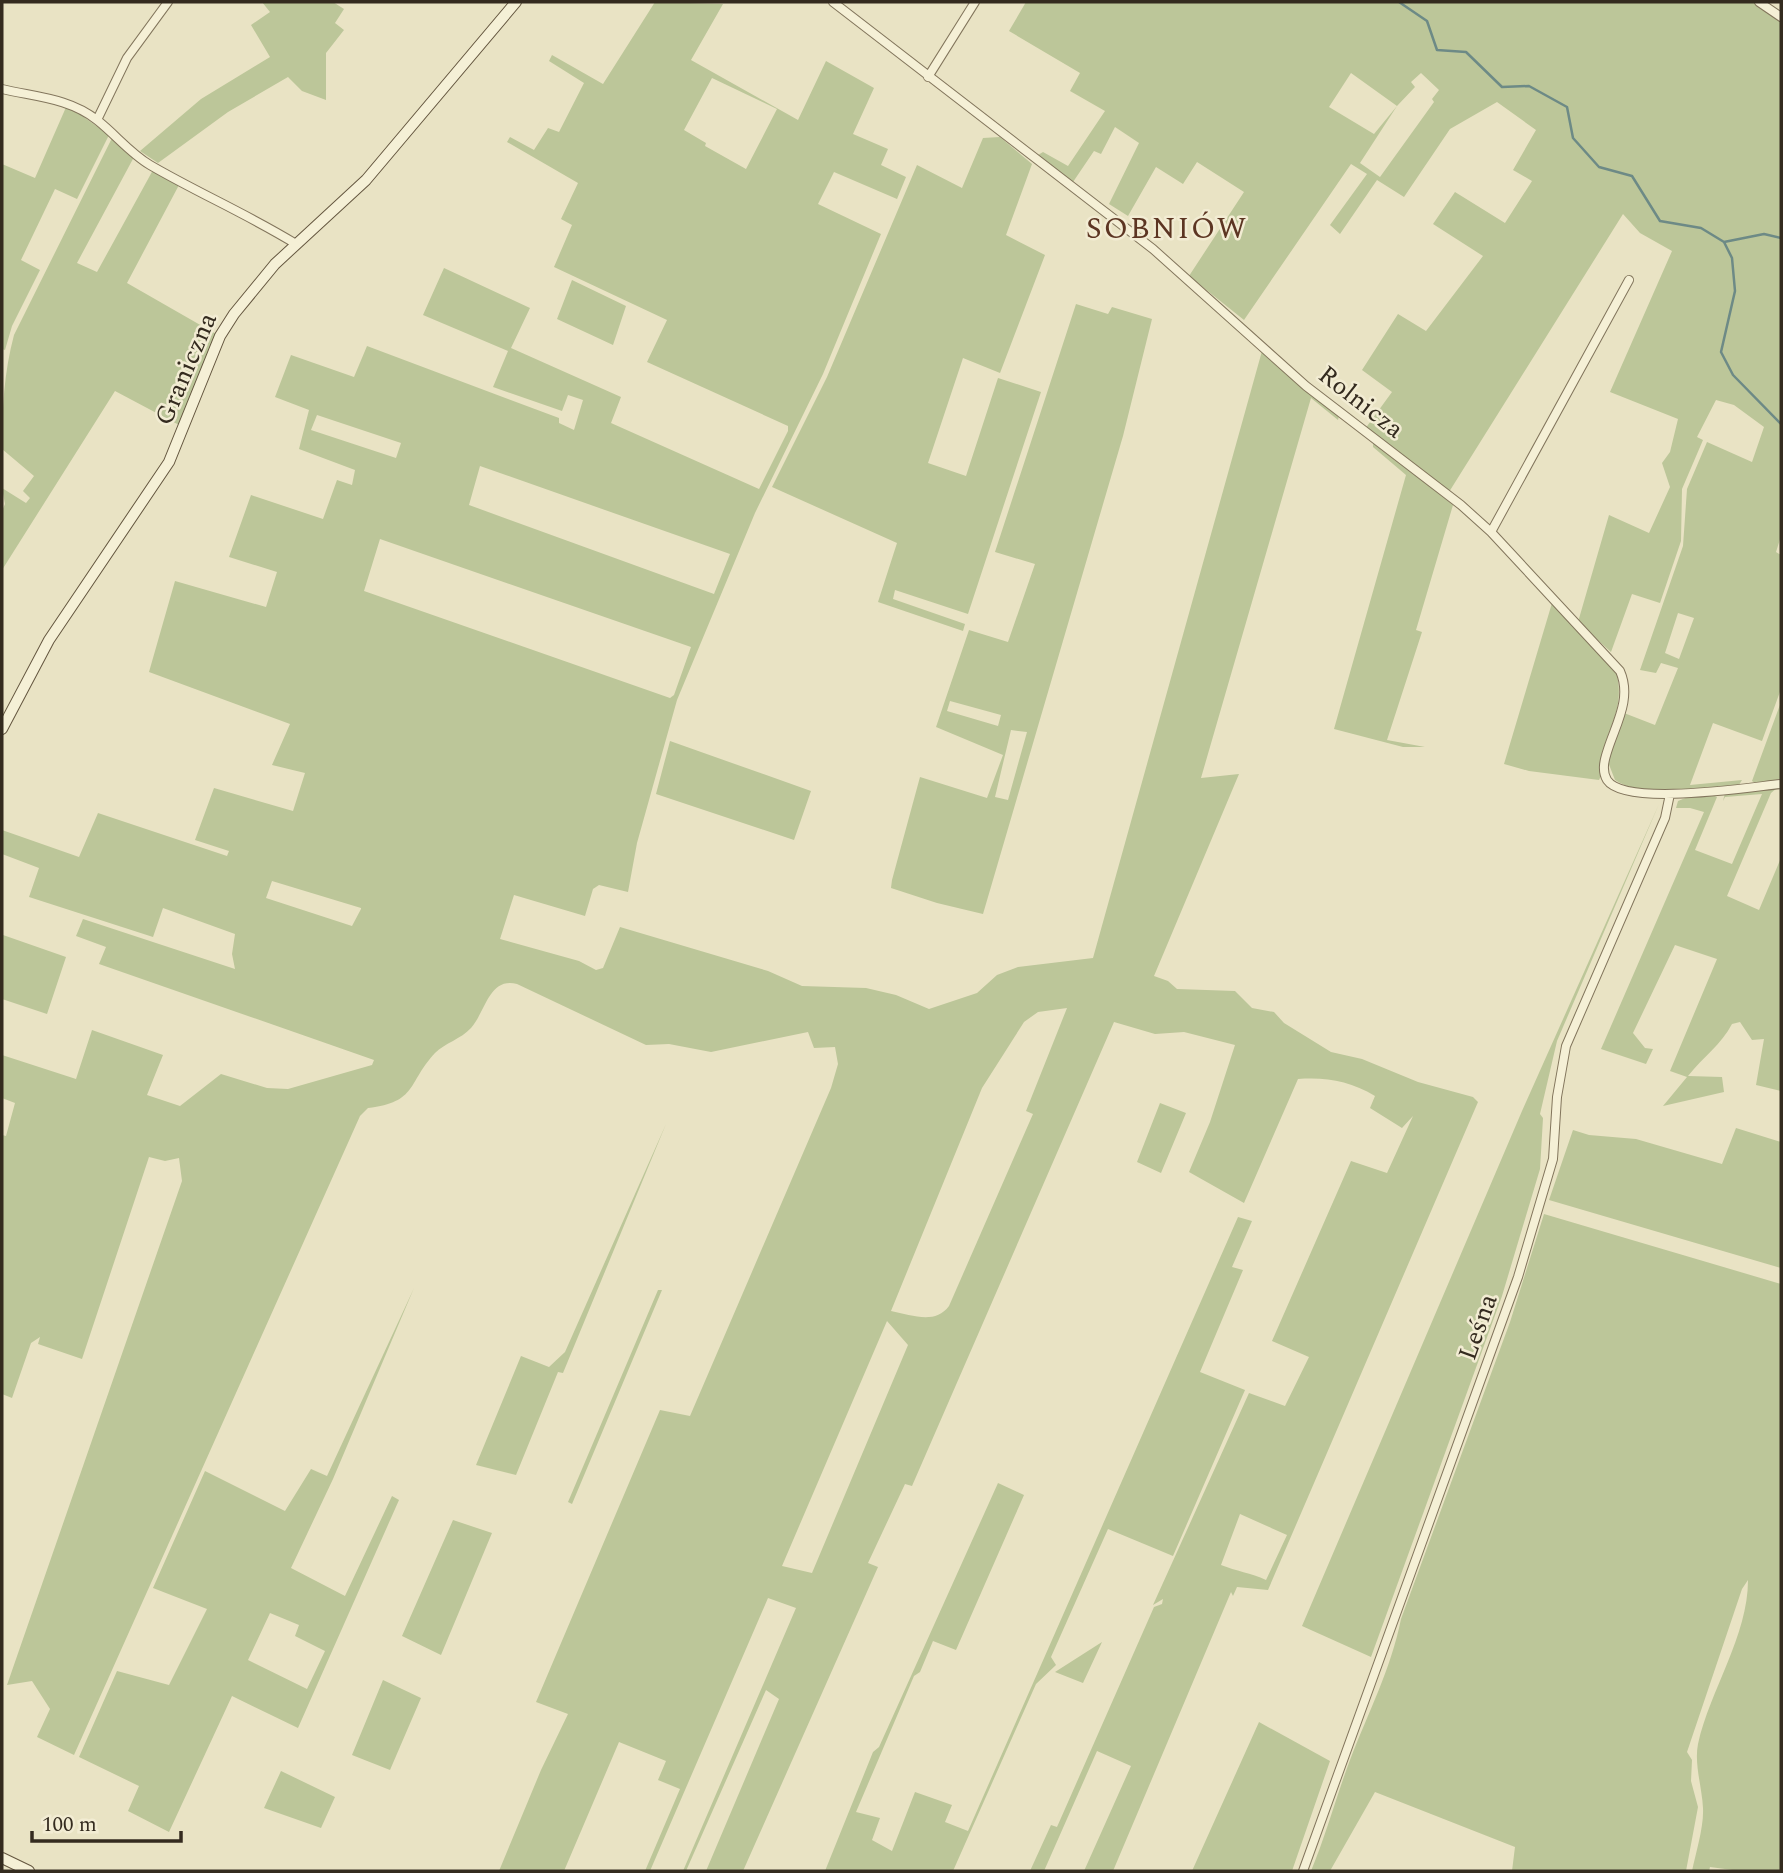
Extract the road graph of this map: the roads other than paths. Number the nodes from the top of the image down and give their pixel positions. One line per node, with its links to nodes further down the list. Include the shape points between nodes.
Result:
1 (168, 2): 9 (street, via 127,58)
2 (516, 2): 10 (street, Graniczna, via 366,180)
3 (833, 2): 7 (street, Rolnicza)
4 (975, 2): 7 (street)
5 (1759, 2): 6 (street)
6 (1781, 17)
7 (928, 77): 12 (street, Rolnicza, via 1153,249 1306,386)
8 (2, 89): 9 (street, via 52,98)
9 (97, 120): 10 (street, via 149,164)
10 (296, 244): 13 (street, Graniczna, via 262,277 220,336 169,462 65,613)
11 (1629, 280): 12 (street)
12 (1491, 531): 15 (street, Rolnicza, via 1620,671 1625,697 1604,764 1606,777 1621,789)
13 (2, 729)
14 (1781, 784): 15 (street, Rolnicza)
15 (1670, 794): 18 (street, Leśna, via 1665,818 1566,1046 1553,1159 1518,1277)
16 (2, 1858): 17 (street)
17 (29, 1871)
18 (1303, 1871)

